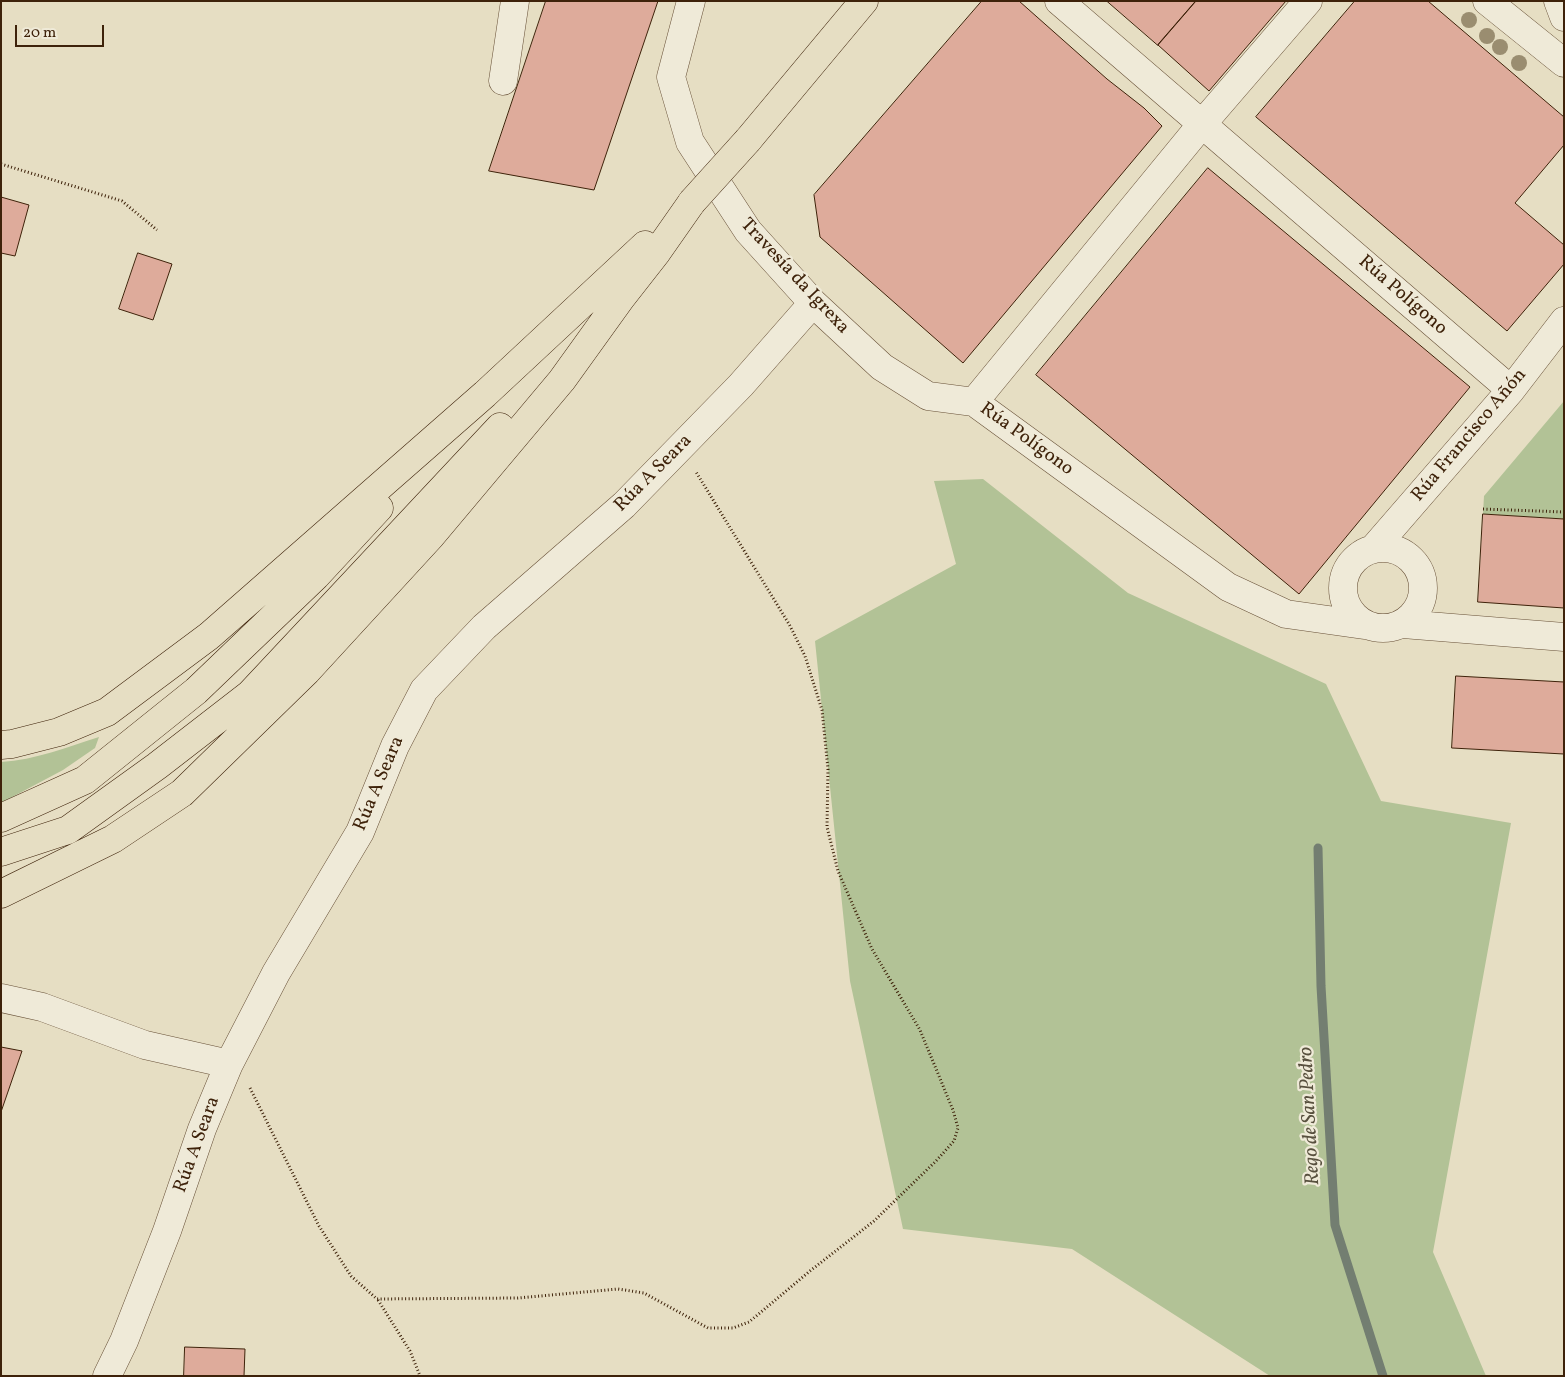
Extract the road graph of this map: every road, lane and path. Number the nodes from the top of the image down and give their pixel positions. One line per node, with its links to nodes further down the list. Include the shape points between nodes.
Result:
1 (515, 1): 10 (street)
2 (691, 1): 16 (street, Travesía da Igrexa, via 671,77 690,142 748,232)
3 (864, 1): 13 (highway, bridge)
4 (1059, 1): 11 (street, Rúa Polígono)
5 (1308, 1): 11 (street, Rúa Polígono)
6 (1487, 1): 9 (street)
7 (1558, 1): 8 (street)
8 (1564, 17)
9 (1564, 63)
10 (503, 81)
11 (1202, 124): 18 (street, Rúa Polígono); 20 (street, Rúa Polígono)
12 (1, 164): 14 (path, via 122,201)
13 (692, 202): 15 (highway); 19 (highway)
14 (157, 230)
15 (621, 298): 30 (highway, via 250,694 68,830); 31 (highway, via 562,380 431,536 307,671 182,793 113,839)
16 (813, 303): 20 (street, Travesía da Igrexa, via 882,367 928,396); 21 (street, Rúa A Seara, via 742,385)
17 (1564, 322): 18 (street, Rúa Francisco Añón)
18 (1511, 390): 24 (street, Rúa Francisco Añón)
19 (486, 394): 28 (highway, via 209,636 107,712 59,732); 29 (highway, via 316,576 196,691 85,780)
20 (974, 402): 26 (street, Rúa Polígono, via 1228,587 1286,614)
21 (681, 448): 33 (street, Rúa A Seara, via 624,505 484,627 424,690 395,746 360,832 276,973); 34 (path, via 789,624 805,656 822,710 828,769 827,827 838,871 872,949 920,1030 953,1110 958,1128 954,1140 936,1162 874,1221 749,1322 733,1328 708,1328 644,1293 618,1290 518,1298)
22 (1483, 508): 23 (path)
23 (1564, 512)
24 (1374, 548): 25 (street, via 1399,551 1418,568 1423,593 1420,605); 26 (street, via 1353,560 1342,583 1347,607)
25 (1403, 624): 26 (street, via 1377,629); 27 (street)
26 (1364, 625)
27 (1564, 637)
28 (1, 745)
29 (1, 818)
30 (1, 852)
31 (1, 894)
32 (1, 998): 33 (street, via 42,1007 145,1045)
33 (229, 1064): 34 (path, via 248,1086 319,1226 352,1276); 35 (street, Rúa A Seara, via 202,1129 160,1250)
34 (377, 1300): 36 (path, via 410,1351)
35 (107, 1376)
36 (420, 1376)

